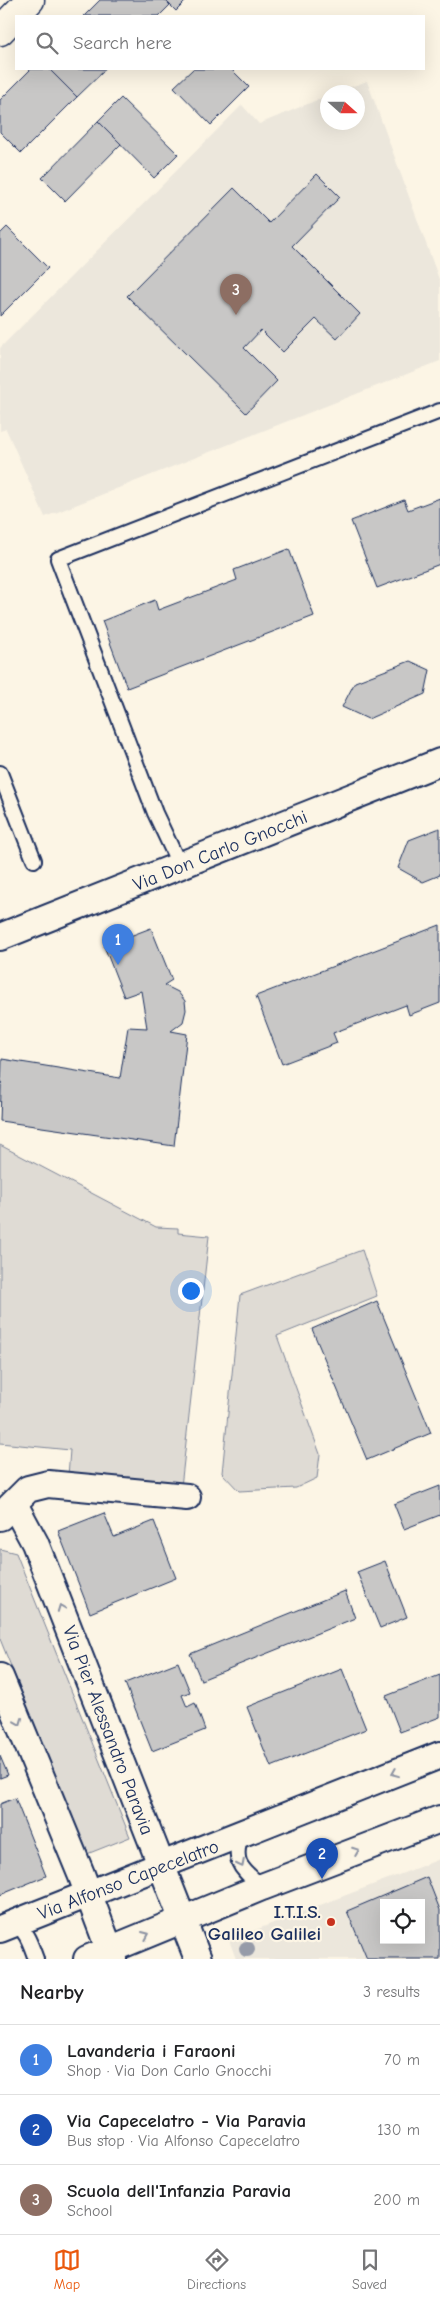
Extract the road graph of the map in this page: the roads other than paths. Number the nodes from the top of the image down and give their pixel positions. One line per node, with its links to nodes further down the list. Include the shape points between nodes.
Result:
1 (30, 0): 2 (street)
2 (0, 30)
3 (440, 411): 7 (lane, via 58,559 155,813)
4 (440, 762): 7 (street, Via Don Carlo Gnocchi)
5 (0, 773): 6 (lane)
6 (34, 860)
7 (180, 866): 8 (street, Via Don Carlo Gnocchi)
8 (0, 938)
9 (187, 1497): 10 (street, Via Pier Alessandro Paravia, via 48,1484 28,1489)
10 (7, 1511): 15 (street, Via Pier Alessandro Paravia, one-way to 10, via 35,1543)
11 (0, 1677): 17 (street, one-way to 17)
12 (440, 1755): 14 (street, Via Alfonso Capecelatro, one-way to 14)
13 (440, 1819): 16 (street, one-way to 13)
14 (241, 1834): 15 (street, Via Alfonso Capecelatro); 16 (lane, Via Alfonso Capecelatro, one-way to 16, via 237,1861 242,1870)
15 (161, 1866): 17 (street, Via Alfonso Capecelatro); 18 (street, Via Pier Alessandro Paravia)
16 (262, 1887): 18 (street)
17 (89, 1894): 19 (street, Via Alfonso Capecelatro); 20 (street)
18 (182, 1920): 20 (street, one-way to 18); 22 (street, Via Pier Alessandro Paravia)
19 (7, 1926): 21 (lane, Via Alfonso Capecelatro, via 21,1927)
20 (103, 1956)
21 (36, 1959)
22 (198, 1959)

